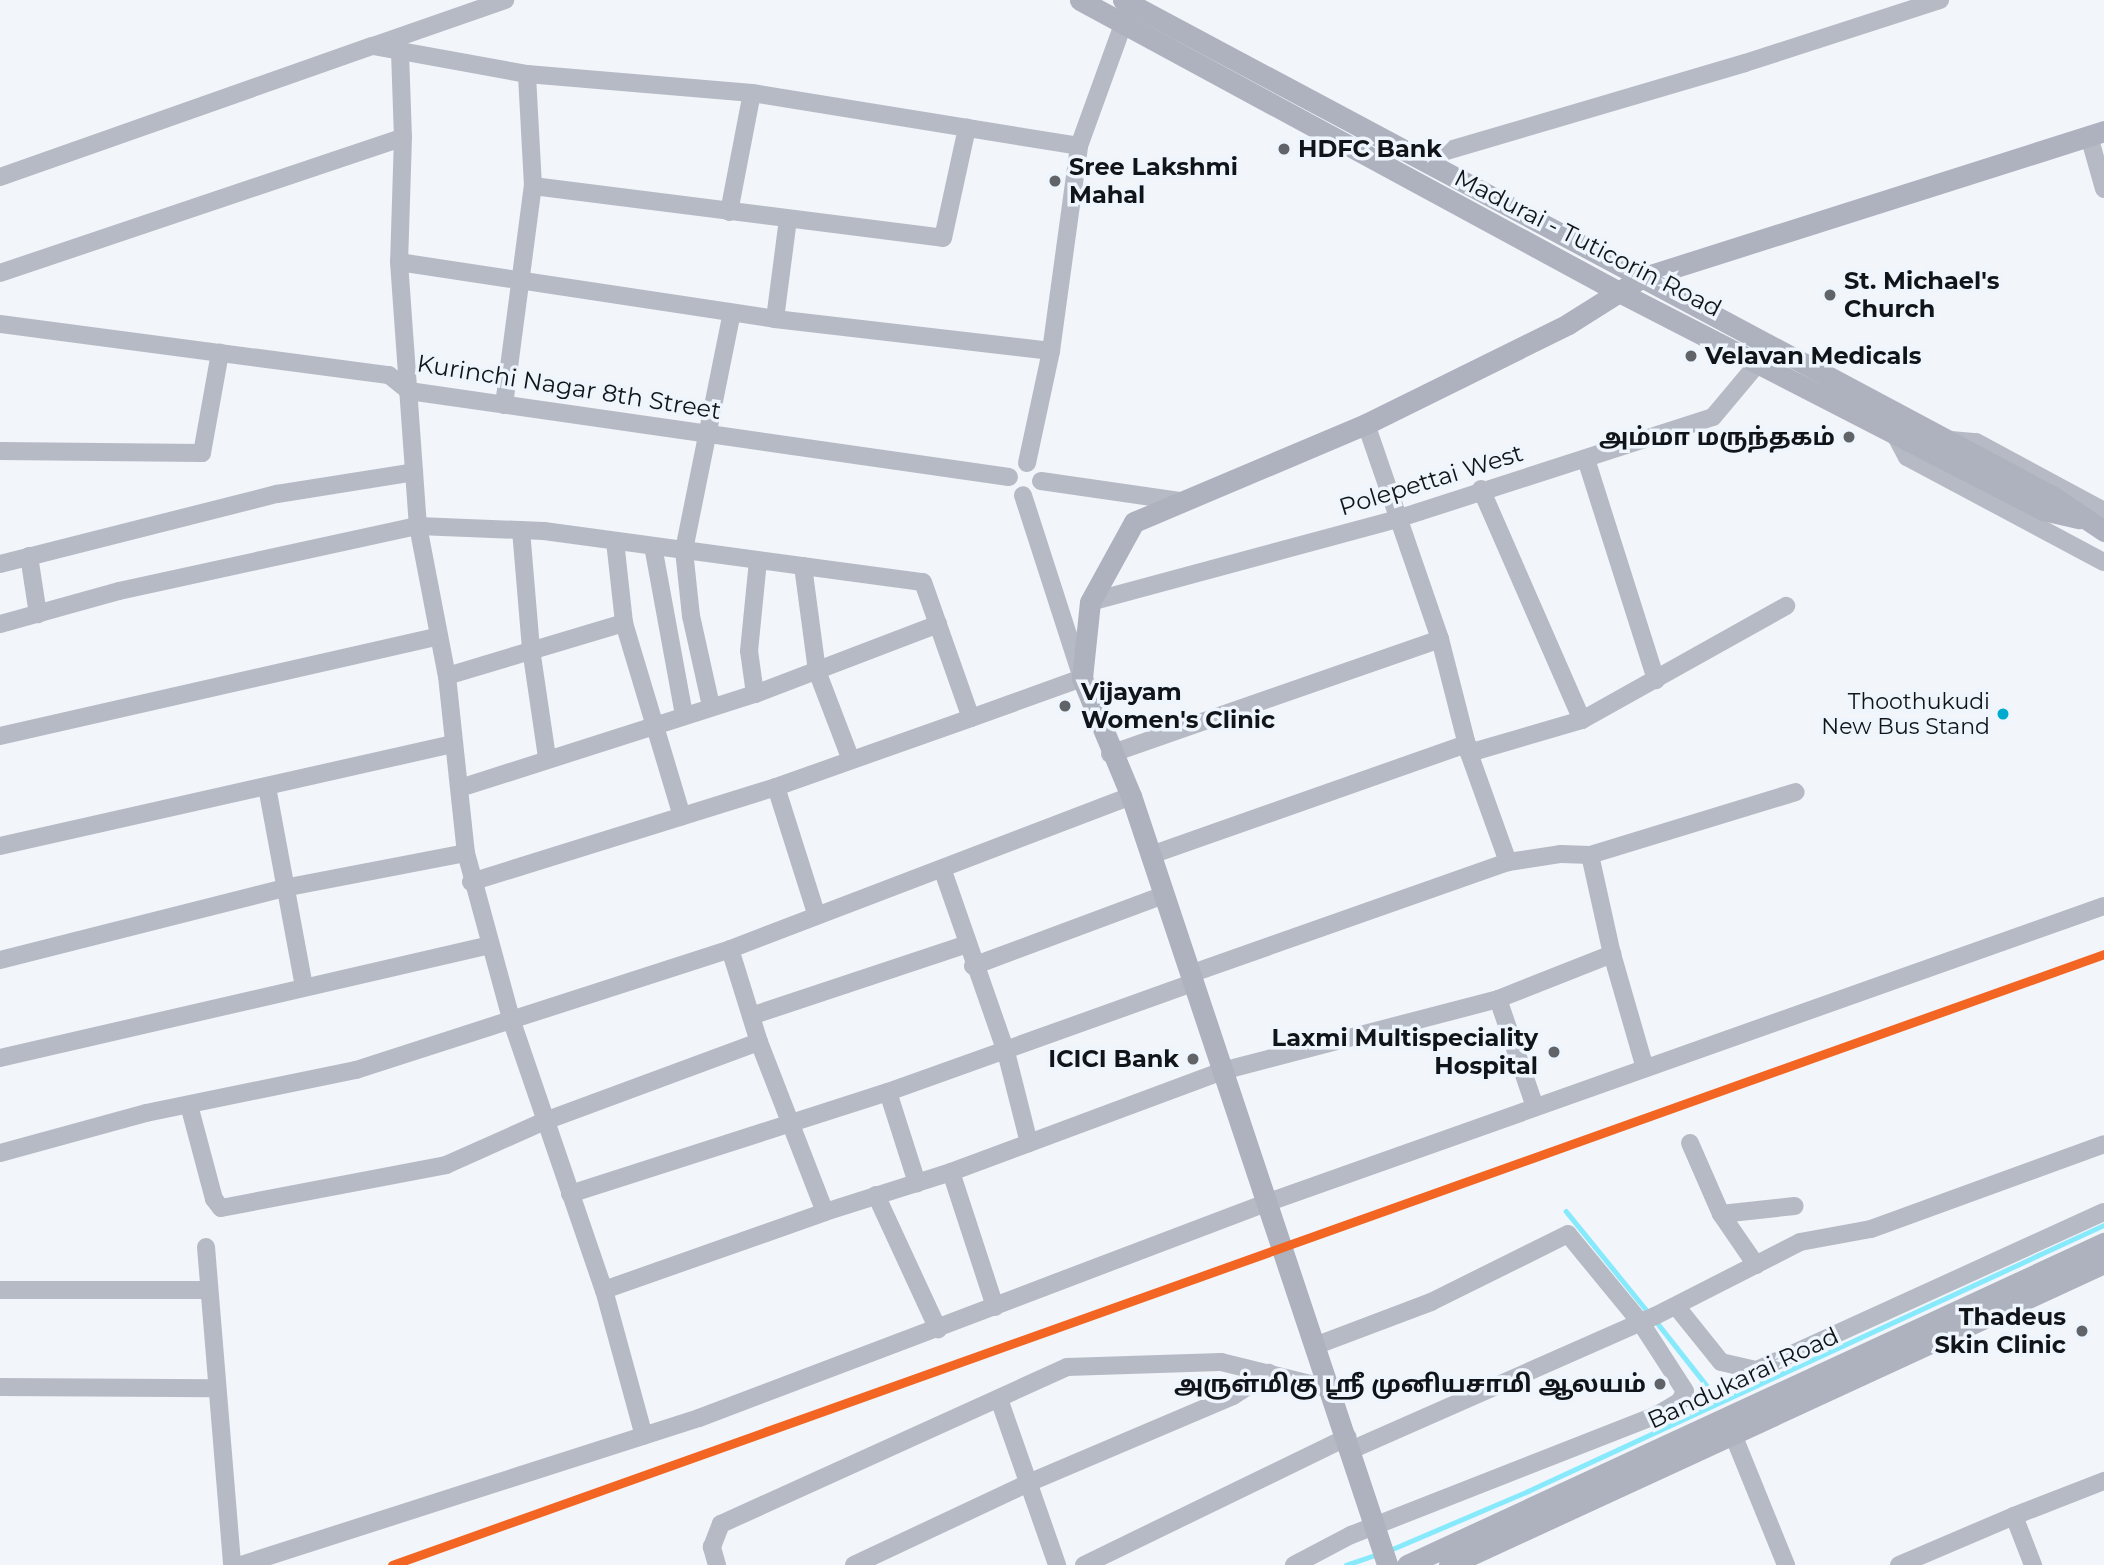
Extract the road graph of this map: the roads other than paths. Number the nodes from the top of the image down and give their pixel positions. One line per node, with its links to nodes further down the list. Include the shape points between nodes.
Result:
1 (505, 0): 6 (street)
2 (1080, 0): 5 (main road, Madurai - Tuticorin Road)
3 (1940, 0): 14 (street)
4 (1127, 2): 5 (street); 14 (main road, Madurai - Tuticorin Road)
5 (1122, 26): 13 (street); 24 (main road, Madurai - Tuticorin Road)
6 (373, 46): 7 (street); 15 (street)
7 (400, 52): 8 (street); 12 (street)
8 (527, 74): 9 (street); 16 (street)
9 (752, 93): 10 (street); 18 (street)
10 (967, 128): 13 (street); 19 (street, via 943,238)
11 (2097, 133): 17 (street); 22 (main road)
12 (403, 137): 20 (street); 21 (street)
13 (1079, 146): 28 (street)
14 (1419, 159): 22 (main road, Madurai - Tuticorin Road)
15 (0, 177)
16 (533, 186): 18 (street); 23 (street)
17 (2104, 189)
18 (729, 212): 19 (street)
19 (788, 219): 26 (street)
20 (399, 262): 23 (street); 31 (street)
21 (0, 273)
22 (1641, 278): 24 (main road); 36 (main road, Madurai - Tuticorin Road)
23 (520, 281): 25 (street); 32 (street)
24 (1619, 292): 30 (main road, Madurai - Tuticorin Road); 33 (main road, via 1568,324)
25 (732, 313): 26 (street); 35 (street)
26 (775, 319): 28 (street)
27 (0, 324): 29 (street, Kurinchi Nagar 8th Street)
28 (1051, 351): 39 (street)
29 (220, 353): 31 (street, Kurinchi Nagar 8th Street, via 389,375); 37 (street, via 202,453)
30 (1760, 361): 34 (main road, Madurai - Tuticorin Road); 38 (street, Polepettai West, via 1713,416)
31 (409, 391): 32 (street, Kurinchi Nagar 8th Street); 40 (street)
32 (504, 405): 35 (street, Kurinchi Nagar 8th Street)
33 (1366, 424): 45 (main road); 48 (street)
34 (1892, 429): 47 (main road, Madurai - Tuticorin Road, via 2043,510); 57 (street, via 1907,457)
35 (710, 434): 41 (street, Kurinchi Nagar 8th Street); 54 (street)
36 (1944, 439): 46 (street, via 1976,442); 47 (main road, Madurai - Tuticorin Road, via 2052,496)
37 (0, 451)
38 (1586, 459): 43 (street, Polepettai West); 72 (street)
39 (1027, 463): 41 (street, via 1015,466); 42 (street, via 1038,469)
40 (414, 472): 49 (street); 55 (street, via 277,494)
41 (1009, 477): 44 (street, via 1012,489)
42 (1041, 481): 44 (street, via 1035,492); 45 (street)
43 (1481, 489): 48 (street, Polepettai West); 77 (street)
44 (1023, 495): 71 (street)
45 (1180, 501): 60 (main road, via 1134,522)
46 (2104, 511)
47 (2079, 518): 51 (main road, Madurai - Tuticorin Road)
48 (1397, 519): 60 (street, Polepettai West); 67 (street)
49 (418, 526): 50 (street); 62 (street, via 119,591); 66 (street)
50 (521, 530): 52 (street); 68 (street)
51 (2104, 531)
52 (615, 541): 53 (street); 63 (street)
53 (653, 546): 54 (street); 75 (street)
54 (684, 550): 56 (street); 74 (street, via 691,616)
55 (29, 556): 58 (street); 62 (street)
56 (758, 561): 59 (street); 73 (street, via 749,651)
57 (2104, 562)
58 (0, 564)
59 (803, 566): 65 (street, via 923,582); 69 (street)
60 (1090, 603): 71 (main road)
61 (1786, 606): 72 (street)
62 (38, 614): 64 (street)
63 (624, 623): 68 (street); 78 (street)
64 (0, 624)
65 (938, 624): 69 (street); 76 (street)
66 (439, 636): 70 (street); 79 (street)
67 (1440, 639): 81 (street); 82 (street)
68 (531, 649): 70 (street); 83 (street)
69 (817, 671): 73 (street); 84 (street)
70 (447, 676): 80 (street)
71 (1082, 678): 76 (street); 82 (main road)
72 (1656, 680): 77 (street)
73 (755, 694): 74 (street)
74 (711, 706): 75 (street)
75 (684, 715): 78 (street)
76 (971, 718): 84 (street)
77 (1582, 720): 81 (street)
78 (655, 724): 83 (street); 90 (street)
79 (0, 736)
80 (453, 744): 85 (street); 87 (street)
81 (1468, 748): 93 (street); 95 (street)
82 (1110, 754): 89 (main road)
83 (547, 758): 87 (street)
84 (851, 760): 86 (street)
85 (267, 787): 91 (street); 98 (street)
86 (776, 787): 90 (street); 101 (street)
87 (460, 788): 92 (street)
88 (1796, 792): 94 (street)
89 (1131, 796): 93 (main road); 96 (street)
90 (682, 816): 97 (street)
91 (0, 846)
92 (466, 853): 97 (street); 98 (street)
93 (1152, 855): 99 (main road)
94 (1590, 855): 95 (street, via 1561,853); 105 (street)
95 (1508, 862): 108 (street)
96 (943, 871): 101 (street); 102 (street)
97 (471, 882): 103 (street)
98 (289, 887): 106 (street); 109 (street)
99 (1164, 895): 107 (street); 108 (main road)
100 (2104, 906): 116 (street)
101 (817, 916): 104 (street)
102 (967, 944): 107 (street); 111 (street)
103 (489, 945): 109 (street); 112 (street)
104 (730, 949): 111 (street); 112 (street)
105 (1612, 954): 110 (street); 116 (street)
106 (0, 960)
107 (974, 966): 114 (street)
108 (1192, 978): 114 (street); 117 (main road)
109 (304, 987): 115 (street)
110 (1498, 999): 117 (street); 120 (street)
111 (751, 1016): 113 (street)
112 (511, 1019): 119 (street, via 356,1070); 121 (street)
113 (759, 1042): 121 (street); 122 (street)
114 (1006, 1052): 118 (street); 123 (street)
115 (0, 1058)
116 (1645, 1068): 120 (street)
117 (1223, 1071): 123 (street); 131 (main road)
118 (888, 1092): 122 (street); 128 (street)
119 (189, 1105): 121 (street, via 214,1199 221,1208 446,1165); 126 (street)
120 (1535, 1107): 131 (street)
121 (545, 1121): 129 (street)
122 (789, 1122): 129 (street); 133 (street)
123 (1029, 1143): 127 (street)
124 (1690, 1143): 135 (street)
125 (2104, 1144): 139 (street, via 1871,1229 1800,1242)
126 (0, 1153)
127 (951, 1172): 128 (street); 144 (street)
128 (917, 1183): 130 (street)
129 (570, 1194): 142 (street)
130 (876, 1195): 133 (street); 146 (street)
131 (1266, 1203): 144 (street); 147 (main road)
132 (1794, 1206): 135 (street)
133 (825, 1212): 142 (street)
134 (2104, 1212): 143 (street, via 1757,1370 1721,1362)
135 (1721, 1214): 139 (street)
136 (2104, 1243): 159 (main road, Bandukarai Road)
137 (206, 1247): 141 (street)
138 (2104, 1263): 153 (main road, Bandukarai Road)
139 (1756, 1265): 143 (street)
140 (0, 1290): 141 (street)
141 (206, 1290): 150 (street)
142 (604, 1290): 154 (street)
143 (1676, 1306): 145 (street)
144 (996, 1307): 146 (street)
145 (1647, 1320): 147 (street, via 1568,1234 1431,1302); 155 (street); 159 (street, via 1685,1391 1680,1401)
146 (938, 1329): 154 (street)
147 (1317, 1345): 151 (main road)
148 (1269, 1373): 151 (street); 152 (street, via 1221,1362 1088,1365 1050,1373); 157 (street, via 1233,1396)
149 (0, 1387): 150 (street)
150 (216, 1388): 160 (street)
151 (1331, 1389): 155 (main road)
152 (999, 1399): 157 (street); 162 (street, via 720,1524 712,1547)
153 (1732, 1432): 167 (main road, Bandukarai Road); 168 (street)
154 (644, 1436): 161 (street)
155 (1349, 1444): 159 (main road); 165 (street)
156 (2104, 1481): 158 (street)
157 (1026, 1484): 163 (street); 164 (street)
158 (2014, 1516): 169 (street); 170 (street)
159 (1389, 1554): 166 (street)
160 (232, 1565)
161 (241, 1565)
162 (717, 1565)
163 (854, 1565)
164 (1057, 1565)
165 (1084, 1565)
166 (1294, 1565)
167 (1449, 1565)
168 (1786, 1565)
169 (1899, 1565)
170 (2033, 1565)

